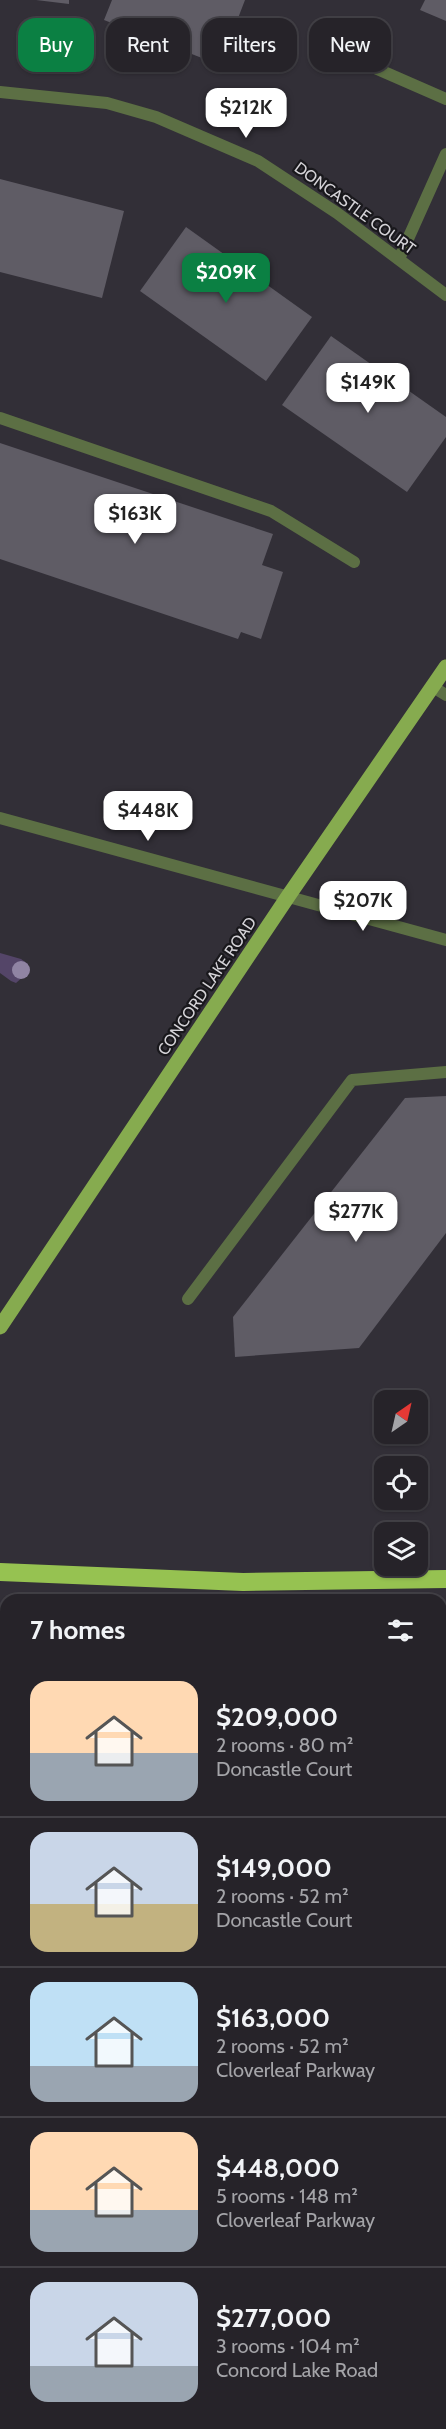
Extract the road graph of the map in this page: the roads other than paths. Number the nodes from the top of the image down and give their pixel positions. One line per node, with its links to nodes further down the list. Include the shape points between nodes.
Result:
1 (384, 72): 3 (street)
2 (0, 92): 5 (street, DONCASTLE COURT, via 107,103 156,117 258,161)
3 (446, 99)
4 (446, 154): 5 (street)
5 (399, 259): 6 (street, DONCASTLE COURT)
6 (446, 295)
7 (0, 418): 8 (street, via 271,511)
8 (354, 562)
9 (446, 667): 10 (main road, CONCORD LAKE ROAD)
10 (439, 691): 12 (main road, CONCORD LAKE ROAD)
11 (0, 818): 12 (street)
12 (289, 895): 13 (street); 16 (main road, CONCORD LAKE ROAD)
13 (446, 940)
14 (446, 1072): 15 (street, via 352,1080)
15 (188, 1299)
16 (0, 1327)
17 (0, 1572): 18 (highway, via 243,1582)
18 (446, 1579)

